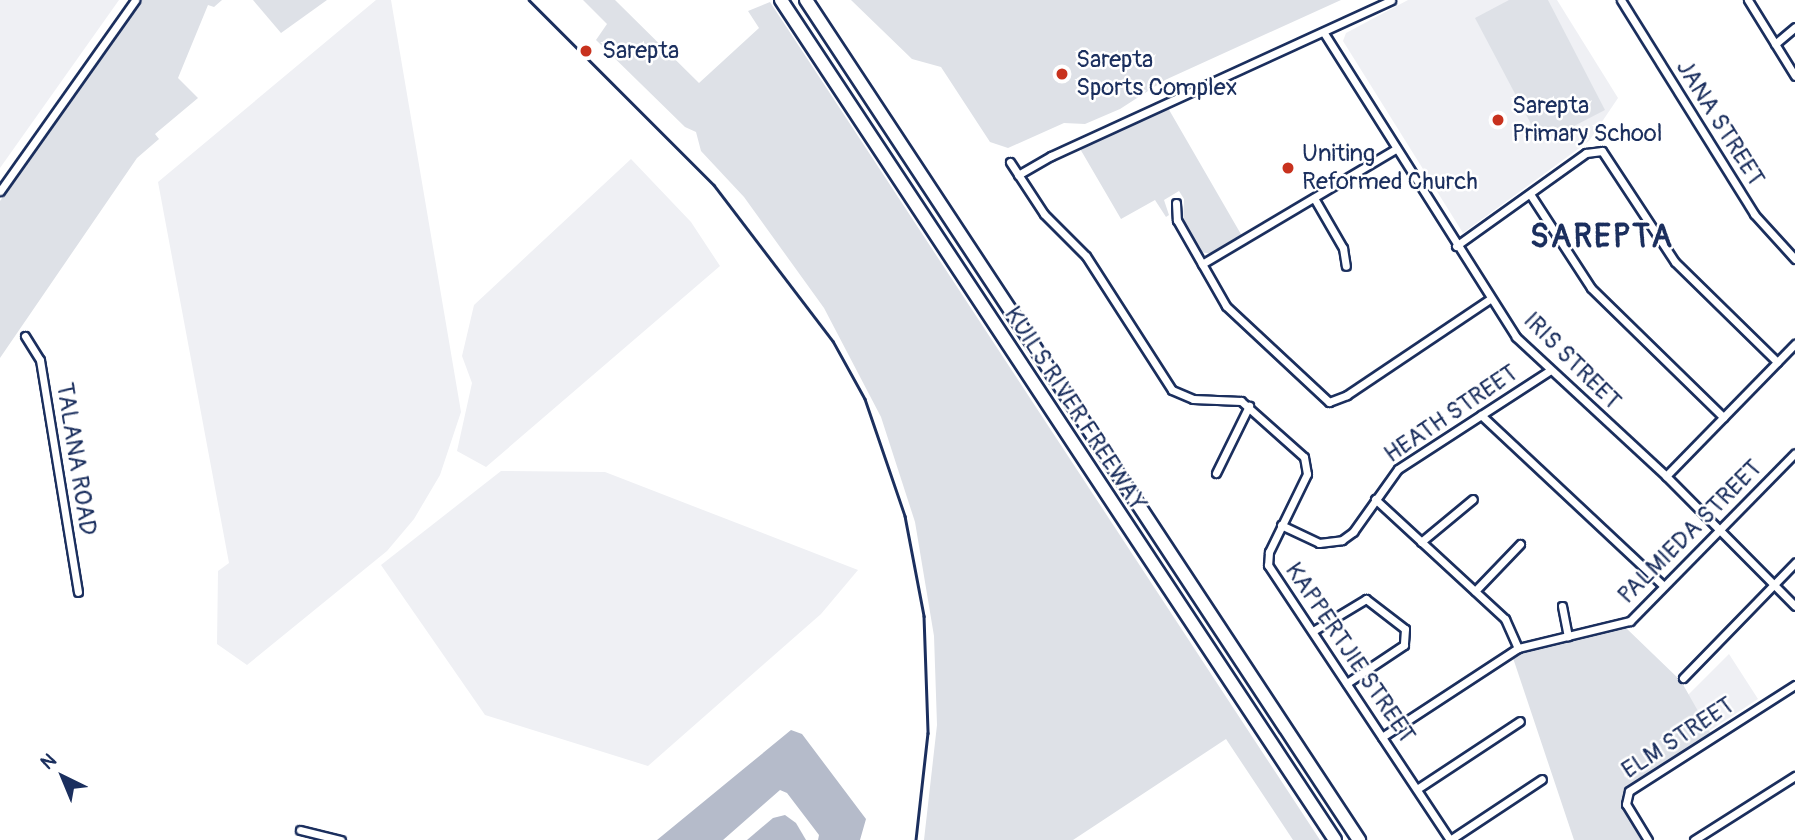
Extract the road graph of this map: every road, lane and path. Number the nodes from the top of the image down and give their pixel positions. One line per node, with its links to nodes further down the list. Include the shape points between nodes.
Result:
1 (135, 0): 16 (street)
2 (781, 0): 61 (highway, KUILS RIVER FREEWAY)
3 (806, 0): 62 (highway, KUILS RIVER FREEWAY)
4 (1370, 0): 8 (street)
5 (1391, 0): 8 (street)
6 (1621, 0): 21 (street, JANA STREET, via 1754,214)
7 (1748, 0): 11 (street)
8 (1374, 9): 10 (street)
9 (1795, 27): 11 (street)
10 (1324, 33): 13 (street, IRIS STREET); 15 (street)
11 (1775, 44): 12 (street)
12 (1795, 76)
13 (1396, 149): 18 (street); 20 (street, IRIS STREET)
14 (1010, 162): 15 (street)
15 (1018, 175): 29 (street, via 1044,214 1086,256 1172,390 1193,399 1230,398)
16 (0, 191)
17 (1530, 194): 20 (street); 27 (street, via 1586,153 1598,150 1608,155 1675,262); 31 (street, via 1591,288)
18 (1314, 198): 22 (street); 23 (street, via 1343,248)
19 (1176, 204): 22 (street, via 1177,220)
20 (1456, 246): 24 (street, IRIS STREET)
21 (1795, 259)
22 (1202, 264): 24 (street, via 1230,311 1329,401 1347,395)
23 (1346, 266)
24 (1489, 299): 28 (street, IRIS STREET, via 1516,337)
25 (25, 336): 45 (street, TALANA ROAD, via 40,360)
26 (1795, 344): 27 (street)
27 (1777, 362): 31 (street)
28 (1549, 371): 30 (street, HEATH STREET); 34 (street, IRIS STREET)
29 (1249, 406): 33 (street); 37 (street, KAPPERTJIE STREET, via 1307,463)
30 (1481, 415): 35 (street, HEATH STREET, via 1398,469); 43 (street)
31 (1723, 417): 34 (street)
32 (1795, 453): 38 (street, PALMIEDA STREET)
33 (1216, 473)
34 (1666, 475): 38 (street, IRIS STREET)
35 (1375, 499): 37 (street, HEATH STREET, via 1353,532 1331,544); 39 (street)
36 (1473, 499): 39 (street)
37 (1281, 526): 48 (street, KAPPERTJIE STREET, via 1268,565)
38 (1720, 529): 42 (street, IRIS STREET); 43 (street, PALMIEDA STREET)
39 (1421, 542): 44 (street)
40 (1520, 544): 44 (street)
41 (1795, 563): 42 (street)
42 (1776, 583): 47 (street, IRIS STREET); 51 (street)
43 (1664, 586): 49 (street, PALMIEDA STREET, via 1625,624)
44 (1475, 591): 50 (street, via 1510,625)
45 (78, 592)
46 (1562, 606): 49 (street)
47 (1795, 606)
48 (1313, 631): 52 (street, KAPPERTJIE STREET); 52 (street, via 1366,599 1405,629 1404,645)
49 (1568, 636): 50 (street, PALMIEDA STREET)
50 (1518, 648): 55 (street, PALMIEDA STREET)
51 (1683, 678)
52 (1347, 683): 55 (street, KAPPERTJIE STREET)
53 (1795, 685): 64 (street, ELM STREET, via 1629,791 1626,804)
54 (1520, 721): 58 (street)
55 (1382, 737): 58 (street, KAPPERTJIE STREET)
56 (1795, 776): 65 (street)
57 (1542, 779): 63 (street)
58 (1417, 789): 63 (street, KAPPERTJIE STREET)
59 (300, 830): 60 (street)
60 (341, 840)
61 (1335, 840)
62 (1359, 840)
63 (1450, 840)
64 (1648, 840)
65 (1694, 840)

